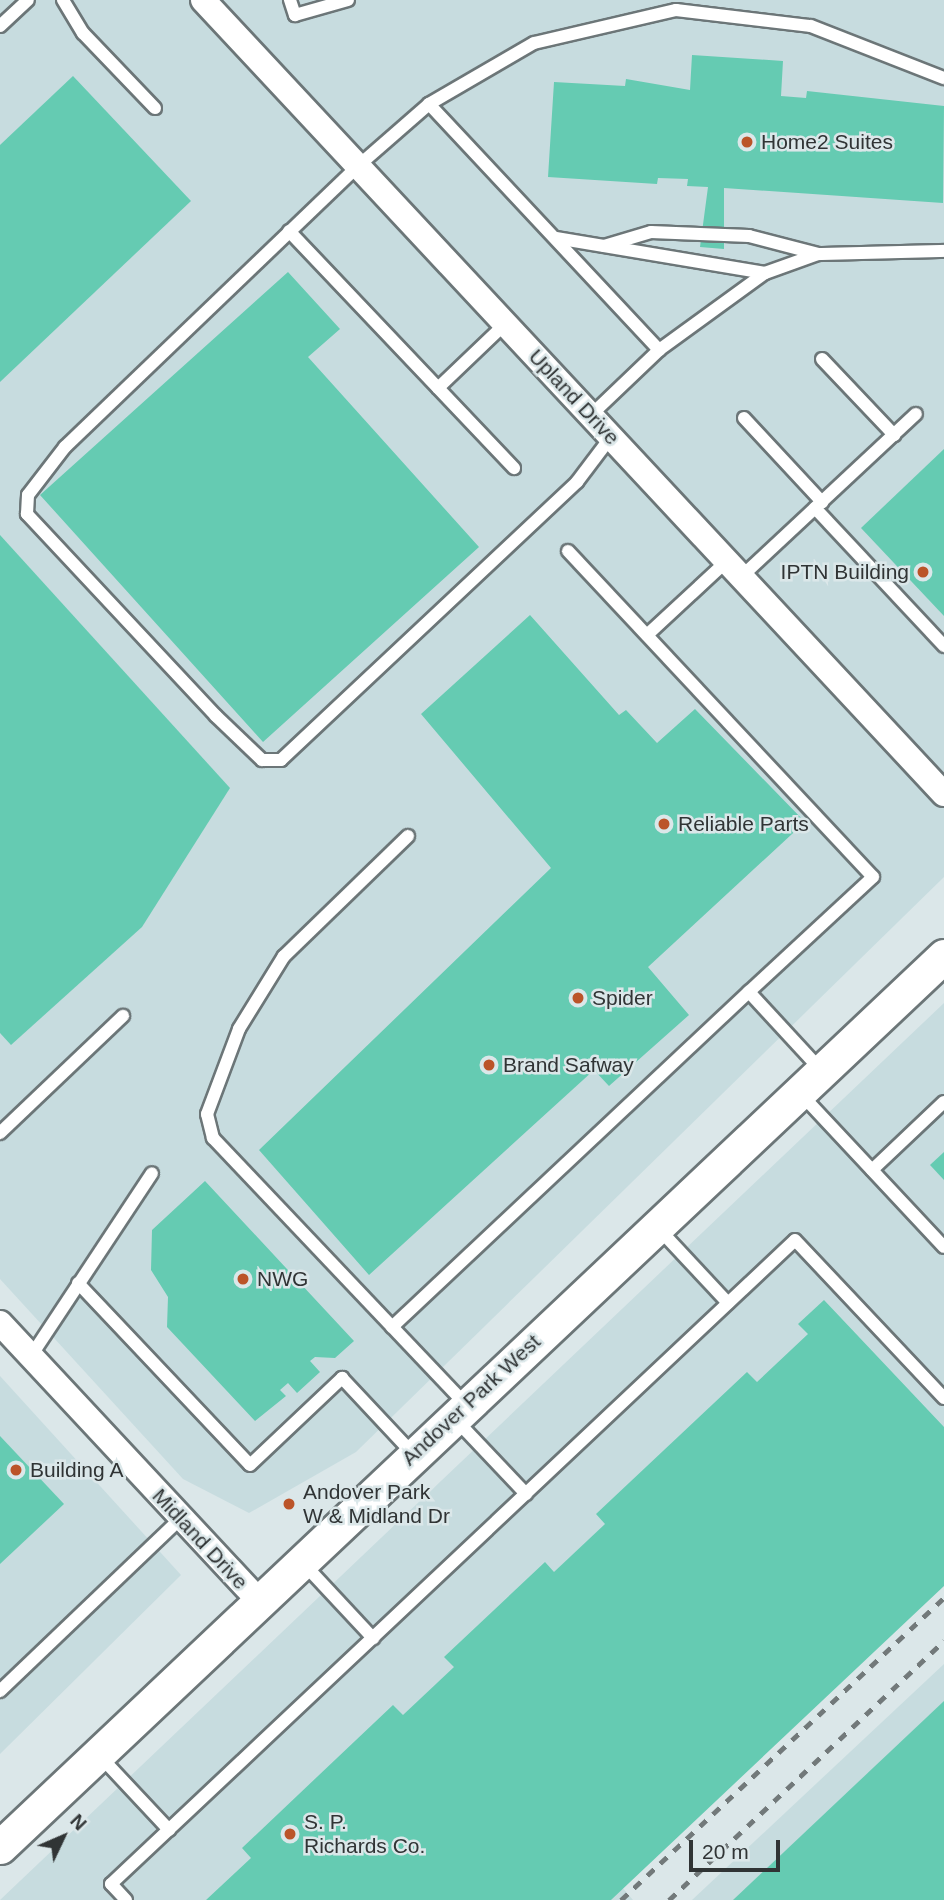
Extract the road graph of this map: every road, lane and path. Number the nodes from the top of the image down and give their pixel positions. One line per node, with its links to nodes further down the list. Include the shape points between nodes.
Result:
1 (28, 0): 6 (lane)
2 (62, 0): 9 (lane, via 83,33)
3 (203, 0): 10 (street, Upland Drive)
4 (290, 0): 5 (lane, via 295,15)
5 (348, 0)
6 (0, 26)
7 (944, 78): 8 (lane, via 811,26 676,10 534,43)
8 (429, 104): 10 (lane); 12 (lane)
9 (155, 108)
10 (358, 166): 11 (lane); 17 (street, Upland Drive)
11 (289, 231): 20 (lane); 25 (lane, via 65,447 28,495 27,514 261,760 281,760 577,482)
12 (556, 238): 13 (lane); 18 (lane)
13 (604, 246): 15 (lane, via 651,232 749,236); 16 (lane)
14 (944, 251): 15 (lane)
15 (818, 254): 16 (lane)
16 (765, 273): 18 (lane)
17 (505, 324): 20 (lane); 22 (street, Upland Drive)
18 (659, 350): 22 (lane)
19 (822, 359): 24 (lane)
20 (438, 388): 26 (lane)
21 (916, 414): 24 (lane)
22 (591, 415): 25 (street, Upland Drive)
23 (744, 418): 27 (lane)
24 (894, 435): 27 (lane)
25 (611, 437): 29 (street, Upland Drive)
26 (514, 468)
27 (818, 505): 29 (lane); 31 (lane)
28 (568, 551): 30 (lane)
29 (734, 569): 30 (lane); 32 (street, Upland Drive)
30 (647, 635): 35 (lane, via 873,877)
31 (944, 646)
32 (944, 794)
33 (408, 836): 47 (lane, via 284,956 239,1029 207,1114 213,1138)
34 (944, 956): 37 (street, Andover Park West)
35 (749, 992): 37 (lane); 47 (lane)
36 (123, 1016): 39 (lane)
37 (810, 1081): 40 (lane); 42 (street, Andover Park West)
38 (944, 1102): 40 (lane)
39 (0, 1133)
40 (872, 1170): 43 (lane)
41 (152, 1173): 44 (lane)
42 (656, 1227): 45 (lane); 50 (street, Andover Park West)
43 (944, 1247)
44 (78, 1283): 48 (lane); 51 (lane, via 250,1465 342,1378)
45 (728, 1303): 49 (lane, via 795,1240); 52 (lane)
46 (0, 1323): 48 (street, Midland Drive)
47 (392, 1327): 50 (lane)
48 (31, 1356): 53 (street, Midland Drive)
49 (944, 1398)
50 (459, 1411): 51 (street, Andover Park West); 52 (lane)
51 (413, 1454): 54 (street, Andover Park West)
52 (526, 1494): 56 (lane)
53 (181, 1518): 55 (street, Midland Drive); 57 (lane)
54 (300, 1560): 55 (street, Andover Park West); 56 (lane)
55 (258, 1601): 58 (street, Andover Park West)
56 (373, 1638): 59 (lane)
57 (0, 1691)
58 (98, 1754): 59 (lane); 60 (street, Andover Park West)
59 (169, 1829): 61 (lane, via 111,1884)
60 (0, 1847)
61 (126, 1900)

